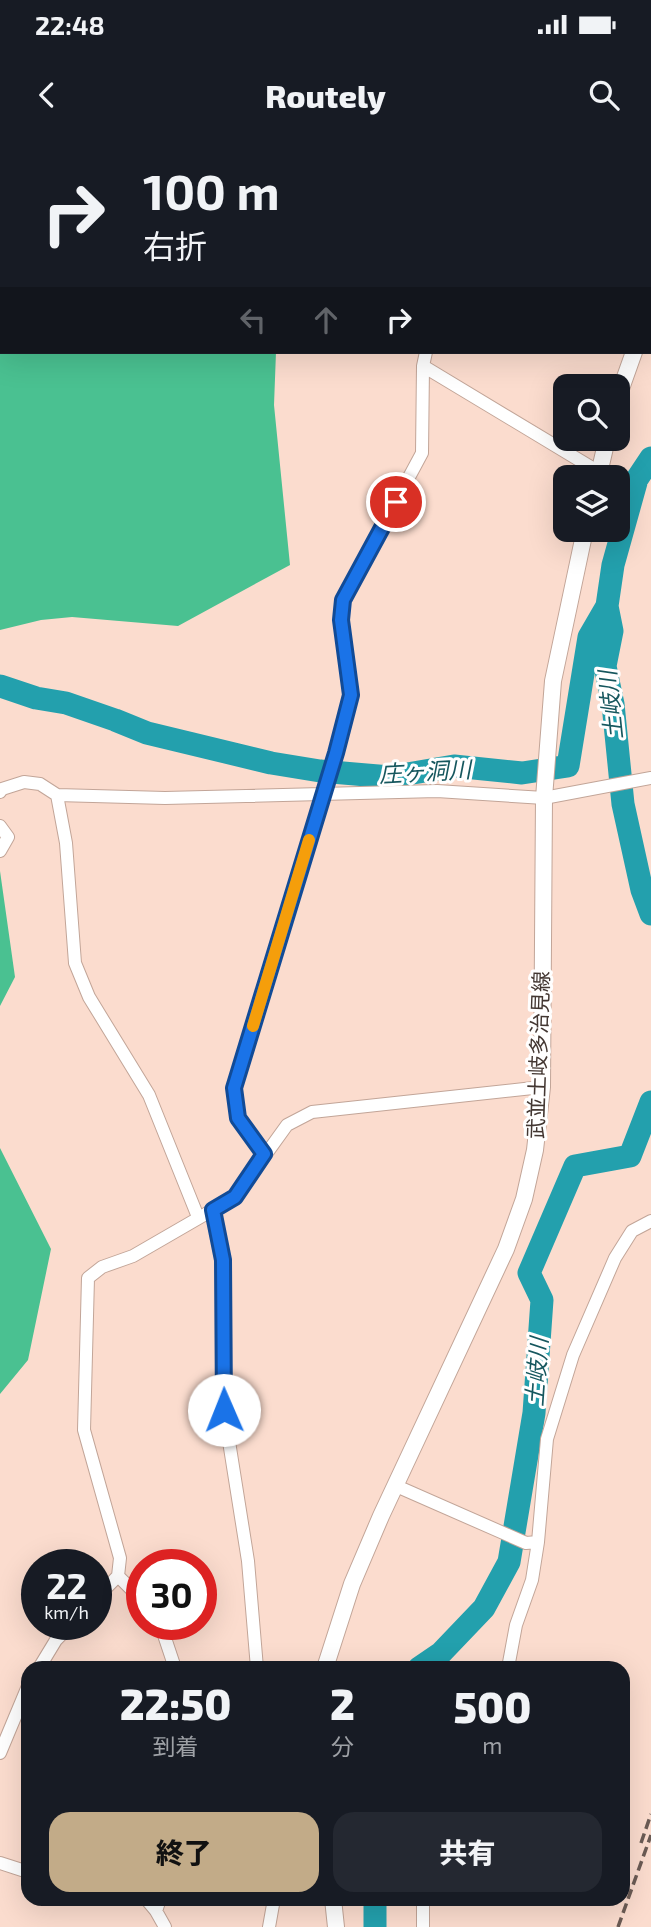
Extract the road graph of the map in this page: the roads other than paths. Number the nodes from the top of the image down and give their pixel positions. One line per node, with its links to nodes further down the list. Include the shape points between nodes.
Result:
1 (426, 354): 3 (street)
2 (633, 354): 4 (main road)
3 (423, 366): 5 (street); 11 (street, via 422,453 343,600 341,620 351,695)
4 (626, 374)
5 (582, 465)
6 (582, 542): 9 (main road, 武並土岐多治見線, via 553,681)
7 (651, 778): 9 (street)
8 (1, 790): 10 (street, via 24,782 40,784)
9 (547, 794): 11 (street); 14 (main road, 武並土岐多治見線)
10 (57, 795): 11 (street, via 165,799); 17 (street, via 66,843 75,963 89,997 149,1095)
11 (323, 795): 15 (street, via 234,1088 238,1118)
12 (0, 827): 13 (street, via 8,837)
13 (0, 851)
14 (542, 1087): 15 (street, via 312,1112 286,1125); 19 (main road, 武並土岐多治見線, via 535,1150 511,1236)
15 (264, 1154): 16 (street, via 235,1197)
16 (213, 1210): 17 (street); 28 (street, via 223,1260 224,1410 248,1561)
17 (198, 1217): 21 (street, via 88,1278 84,1430 120,1558)
18 (651, 1221): 20 (street, via 632,1231 615,1258 573,1355 547,1439)
19 (400, 1488): 20 (street); 29 (main road, 武並土岐多治見線, via 352,1584)
20 (532, 1542): 30 (street, via 532,1580)
21 (118, 1576): 22 (street); 23 (street)
22 (112, 1582)
23 (126, 1584)
24 (56, 1640): 26 (street)
25 (166, 1640): 27 (street)
26 (43, 1661)
27 (173, 1661)
28 (256, 1661)
29 (327, 1661)
30 (509, 1661)
31 (21, 1703): 32 (street)
32 (0, 1753)
33 (0, 1863): 34 (street)
34 (21, 1870)
35 (158, 1906): 39 (street)
36 (273, 1906): 40 (street)
37 (334, 1906): 41 (main road)
38 (423, 1906): 42 (street)
39 (165, 1927)
40 (269, 1927)
41 (336, 1927)
42 (423, 1927)

